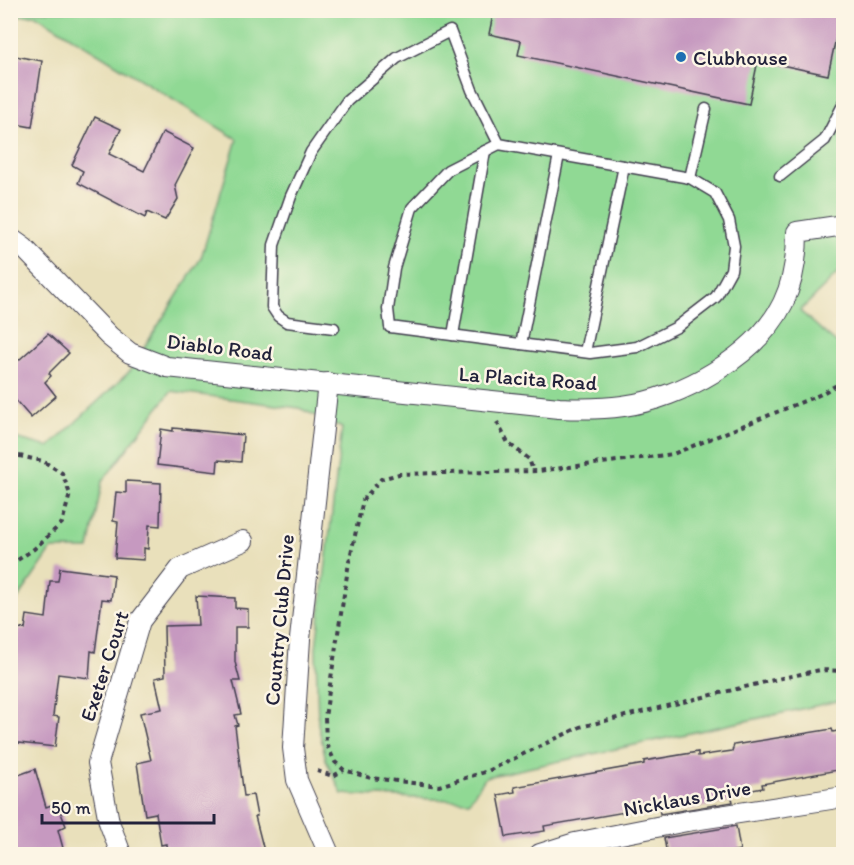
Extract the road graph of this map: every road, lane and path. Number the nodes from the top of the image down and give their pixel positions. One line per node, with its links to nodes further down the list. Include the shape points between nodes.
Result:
1 (843, 103): 7 (lane, via 825,140)
2 (706, 109): 8 (lane)
3 (499, 144): 4 (lane); 5 (lane); 11 (lane, via 472,90 450,31 397,58 347,101 311,152 274,245 272,307 278,316 287,322)
4 (485, 151): 12 (lane); 12 (lane, via 448,170 412,208 394,268 388,309 390,327)
5 (559, 155): 6 (lane); 13 (lane)
6 (624, 166): 8 (lane); 14 (lane)
7 (780, 176)
8 (690, 178): 14 (lane, via 715,193 729,220 734,246 731,270 716,297 677,327 637,346)
9 (843, 225): 17 (street, La Placita Road, via 797,232 793,278 783,304 768,326 715,373 689,386 625,406 560,408)
10 (10, 238): 16 (street, Diablo Road, via 130,353 167,367)
11 (334, 328)
12 (453, 335): 13 (lane)
13 (521, 344): 14 (lane)
14 (585, 352)
15 (843, 381): 19 (path, via 819,395 673,454)
16 (328, 384): 17 (street, La Placita Road); 23 (street, Country Club Drive, via 300,639)
17 (489, 401): 19 (path, via 508,443 529,459)
18 (10, 454): 21 (path, via 43,461 62,473 70,494 62,522)
19 (533, 471): 24 (path, via 399,474 381,479 363,500 349,562 325,717 326,743 335,762)
20 (243, 541): 26 (street, Exeter Court, via 180,569 140,621 98,763 109,822)
21 (10, 565)
22 (843, 671): 24 (path, via 820,670 782,678 580,727 488,771 439,786 371,778)
23 (295, 766): 24 (path, via 333,776); 27 (street, Country Club Drive, via 297,780)
24 (344, 770)
25 (843, 797): 28 (street, Nicklaus Drive, via 687,821 575,843)
26 (121, 855)
27 (329, 855)
28 (540, 855)

